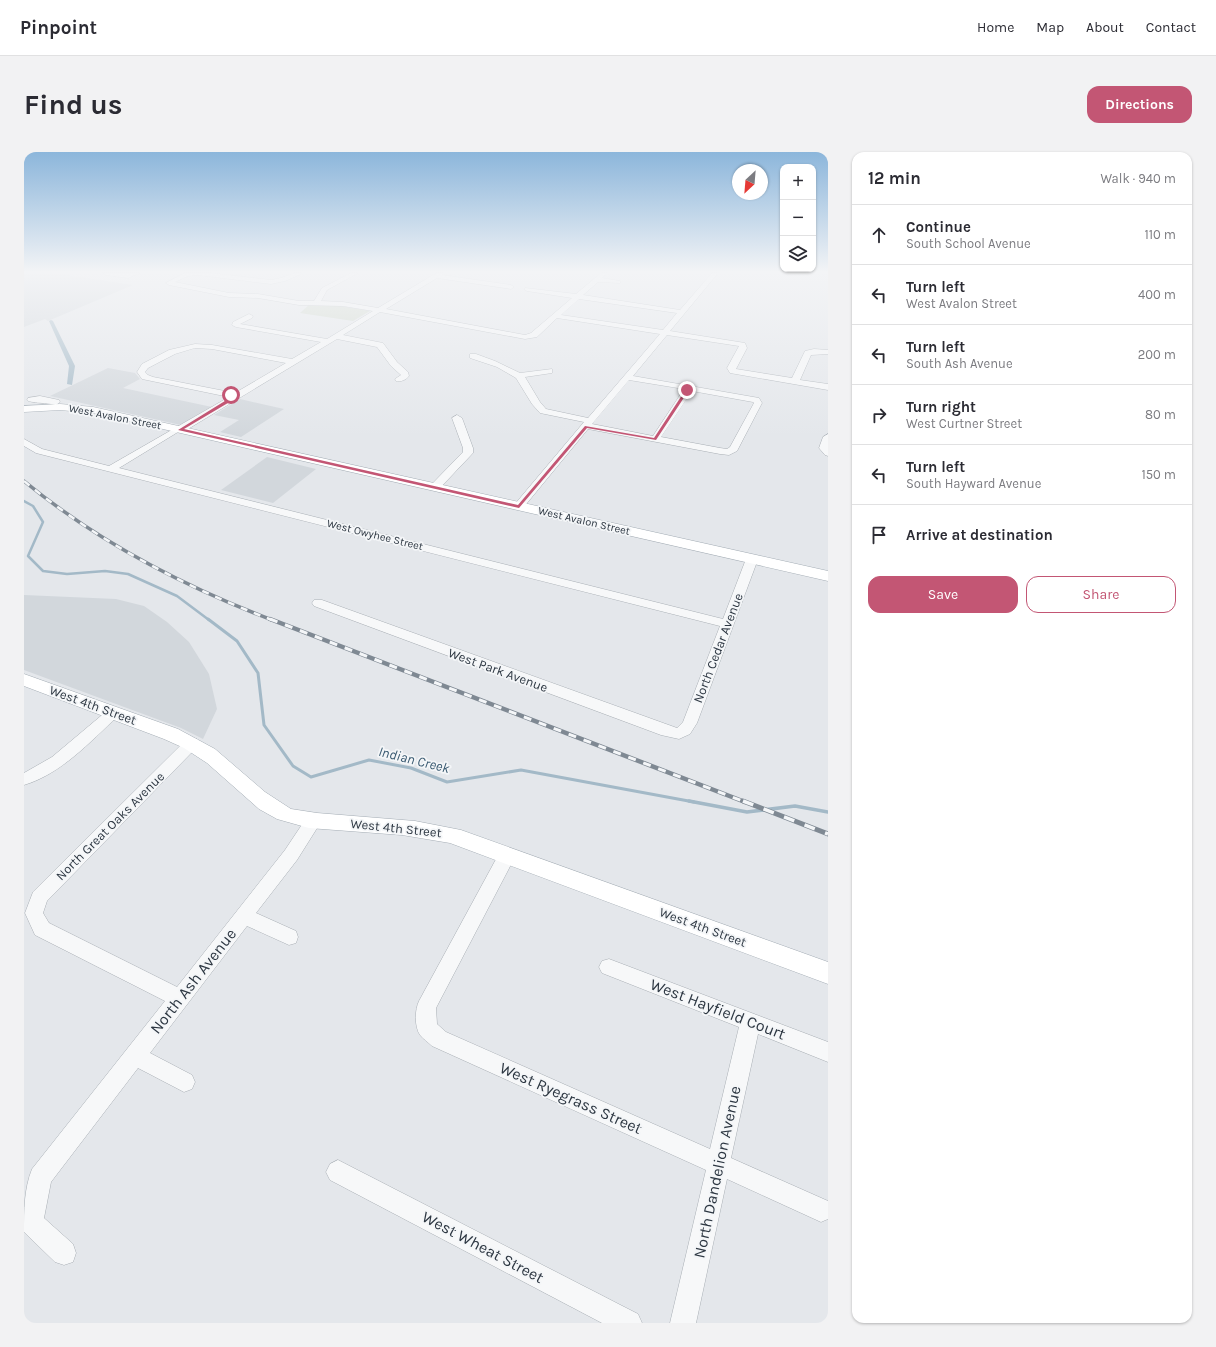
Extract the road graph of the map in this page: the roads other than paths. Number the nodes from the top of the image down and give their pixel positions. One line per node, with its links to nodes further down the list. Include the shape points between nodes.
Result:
1 (250, 328): 9 (street)
2 (349, 328): 10 (street)
3 (469, 328): 4 (street, via 529,337)
4 (542, 328)
5 (630, 328): 8 (street)
6 (669, 328): 8 (street)
7 (302, 329): 9 (street)
8 (665, 333): 17 (street); 19 (street, via 742,345 743,348 731,368 733,371)
9 (290, 335): 11 (street)
10 (335, 336): 11 (street); 18 (street, via 380,345 405,374)
11 (327, 342): 14 (street)
12 (828, 352): 19 (street, via 808,353)
13 (473, 356): 16 (street, via 490,361)
14 (293, 362): 22 (street); 22 (street, via 212,347 188,348 178,350 145,366 141,372 145,377 152,379)
15 (549, 371): 16 (street)
16 (519, 376): 26 (street, via 543,411)
17 (627, 377): 21 (street); 26 (street)
18 (399, 379)
19 (795, 381): 20 (street)
20 (828, 387)
21 (689, 388): 29 (street); 29 (street, via 756,400 758,403 734,449 729,452 720,451)
22 (236, 396): 27 (street)
23 (56, 402): 24 (street, via 40,399)
24 (28, 403): 27 (main road, West Avalon Street, via 78,408)
25 (457, 418): 33 (street, via 468,446 468,453)
26 (588, 424): 29 (street); 34 (street)
27 (178, 430): 32 (street); 33 (main road, West Avalon Street)
28 (828, 437): 31 (street, via 824,448)
29 (655, 439)
30 (24, 442): 32 (street, West Owyhee Street, via 39,451)
31 (828, 452)
32 (110, 469): 38 (street, West Owyhee Street)
33 (435, 487): 34 (main road, West Avalon Street)
34 (519, 506): 35 (main road, West Avalon Street)
35 (752, 559): 36 (main road, West Avalon Street); 38 (street, North Cedar Avenue)
36 (828, 576)
37 (318, 603): 41 (street, West Park Avenue)
38 (727, 624): 41 (street, North Cedar Avenue, via 690,723)
39 (24, 680): 40 (main road, West 4th Street)
40 (113, 713): 42 (main road, West 4th Street); 43 (street, via 69,752)
41 (679, 734)
42 (192, 743): 44 (main road, West 4th Street, via 220,763 259,799 284,813); 50 (street, North Great Oaks Avenue, via 39,897 34,913 42,929)
43 (24, 779)
44 (313, 821): 45 (main road, West 4th Street, via 432,830); 46 (street, North Ash Avenue, via 291,856)
45 (507, 855): 49 (main road, West 4th Street); 55 (street, West Ryegrass Street, via 426,1007 427,1028 439,1039)
46 (244, 916): 47 (street); 50 (street, North Ash Avenue)
47 (289, 936)
48 (609, 966): 51 (street, West Hayfield Court)
49 (828, 973)
50 (180, 998): 53 (street, North Ash Avenue)
51 (750, 1022): 52 (street, West Hayfield Court); 55 (street, North Dandelion Avenue)
52 (828, 1052)
53 (135, 1056): 54 (street); 58 (street, North Ash Avenue, via 40,1177 31,1222)
54 (184, 1082)
55 (719, 1164): 57 (street, West Ryegrass Street); 60 (street, North Dandelion Avenue)
56 (338, 1172): 59 (street, West Wheat Street)
57 (821, 1210)
58 (64, 1253)
59 (629, 1323)
60 (683, 1323)

